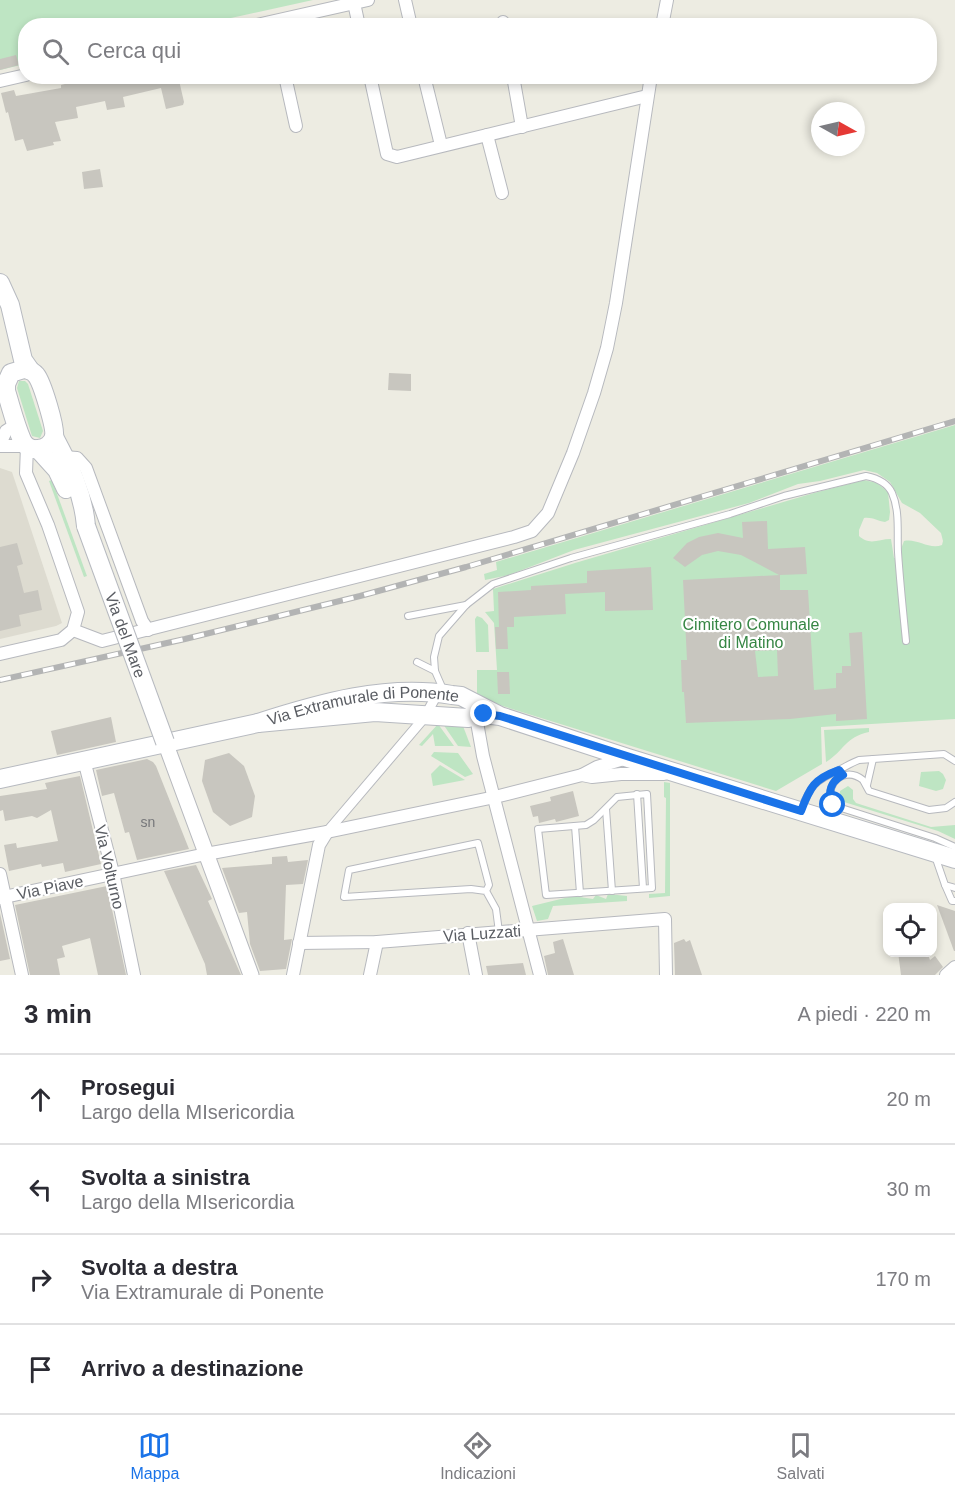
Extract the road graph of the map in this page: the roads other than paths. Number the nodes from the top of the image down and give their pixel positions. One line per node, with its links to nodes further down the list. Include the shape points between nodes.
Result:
1 (368, 0): 4 (street)
2 (405, 0): 7 (street)
3 (667, 0): 8 (street)
4 (354, 3): 5 (street); 6 (street)
5 (293, 18)
6 (357, 18)
7 (409, 18)
8 (664, 18)
9 (18, 77): 10 (street)
10 (0, 81)
11 (287, 84): 17 (street)
12 (372, 84): 20 (street, via 387,154 398,157)
13 (426, 84): 20 (street)
14 (514, 84): 18 (street)
15 (649, 84): 16 (street)
16 (647, 96): 18 (street); 36 (street, via 607,348 573,453 540,524 514,537)
17 (296, 126)
18 (522, 126): 19 (street)
19 (487, 135): 20 (street); 21 (street)
20 (441, 145)
21 (502, 193)
22 (0, 285): 23 (main road, Via del Mare); 26 (main road, Via del Mare, via 23,360)
23 (0, 293)
24 (0, 311): 25 (main road, Via del Mare)
25 (7, 369): 26 (main road); 27 (main road, Via del Mare)
26 (30, 370): 28 (main road, Via del Mare, via 39,380)
27 (7, 426): 29 (street); 30 (main road, Via del Mare)
28 (54, 437): 30 (main road, via 49,444); 31 (main road, Via del Mare)
29 (0, 445): 30 (street)
30 (32, 448): 32 (main road, Via del Mare, via 57,470 73,509); 35 (street, via 26,472 78,612)
31 (64, 457): 32 (main road, Via del Mare, via 84,504); 36 (street, via 77,459 86,468)
32 (86, 526): 45 (main road, Via del Mare, bridge)
33 (466, 605): 34 (lane); 37 (lane, via 493,584 561,561 866,476 879,479 892,491); 40 (lane, via 439,636)
34 (408, 616)
35 (74, 630): 36 (street, via 102,641); 38 (street, via 61,640)
36 (148, 630)
37 (906, 641)
38 (0, 654)
39 (417, 662): 40 (lane)
40 (435, 671): 41 (lane)
41 (439, 690): 42 (main road, Via Extramurale di Ponente, via 461,696); 43 (street); 44 (main road, Via Extramurale di Ponente, via 383,692 305,708)
42 (476, 711): 43 (main road, Via Extramurale di Ponente, via 468,718); 49 (main road, Via Extramurale di Ponente, via 500,716); 53 (street)
43 (426, 714): 44 (main road, Via Extramurale di Ponente, via 375,712); 58 (street)
44 (258, 723): 45 (main road, Via Extramurale di Ponente)
45 (165, 742): 47 (main road, Via Extramurale di Ponente); 61 (street)
46 (873, 759): 48 (lane, via 944,754); 50 (lane, via 847,764); 52 (lane)
47 (84, 760): 51 (main road, Via Extramurale di Ponente); 63 (street, Via Volturno)
48 (955, 761)
49 (634, 765): 53 (street, Via Piave, via 597,767 582,775); 56 (main road, Via Extramurale di Ponente, via 681,774)
50 (841, 772): 52 (lane, via 859,777); 56 (lane, via 812,785); 59 (lane, via 830,788 835,806)
51 (0, 778)
52 (867, 785): 54 (lane, via 868,791 929,810 946,808)
53 (495, 797): 58 (street, Via Piave); 72 (street)
54 (955, 802)
55 (606, 808): 57 (lane, via 586,825); 68 (lane); 68 (lane, via 616,796 646,794 652,888)
56 (801, 811): 60 (main road, Via Extramurale di Ponente)
57 (575, 826): 69 (lane); 69 (lane, via 538,829 546,895)
58 (327, 832): 61 (street, Via Piave); 76 (street, via 320,845)
59 (955, 847)
60 (934, 852): 62 (main road, Via Extramurale di Ponente); 65 (lane)
61 (206, 854): 63 (street, Via Piave); 80 (street)
62 (955, 859)
63 (113, 873): 70 (street, Via Piave); 79 (street, Via Volturno)
64 (0, 874): 70 (street)
65 (945, 885): 66 (lane); 71 (lane)
66 (955, 888)
67 (486, 891): 67 (lane, via 471,889 344,897 349,870 478,843 489,885); 73 (lane, via 496,909)
68 (612, 891): 69 (lane)
69 (580, 893)
70 (2, 897): 78 (street)
71 (955, 902)
72 (528, 930): 73 (street, Via Luzzati); 84 (street); 85 (street, Via Luzzati, via 665,919)
73 (499, 932): 74 (street, Via Luzzati)
74 (468, 933): 75 (street, Via Luzzati); 83 (street)
75 (377, 942): 76 (street, Via Luzzati); 82 (street)
76 (299, 944): 81 (street)
77 (955, 968): 86 (street)
78 (22, 975)
79 (134, 975)
80 (250, 975)
81 (293, 975)
82 (370, 975)
83 (476, 975)
84 (540, 975)
85 (666, 975)
86 (946, 975)

